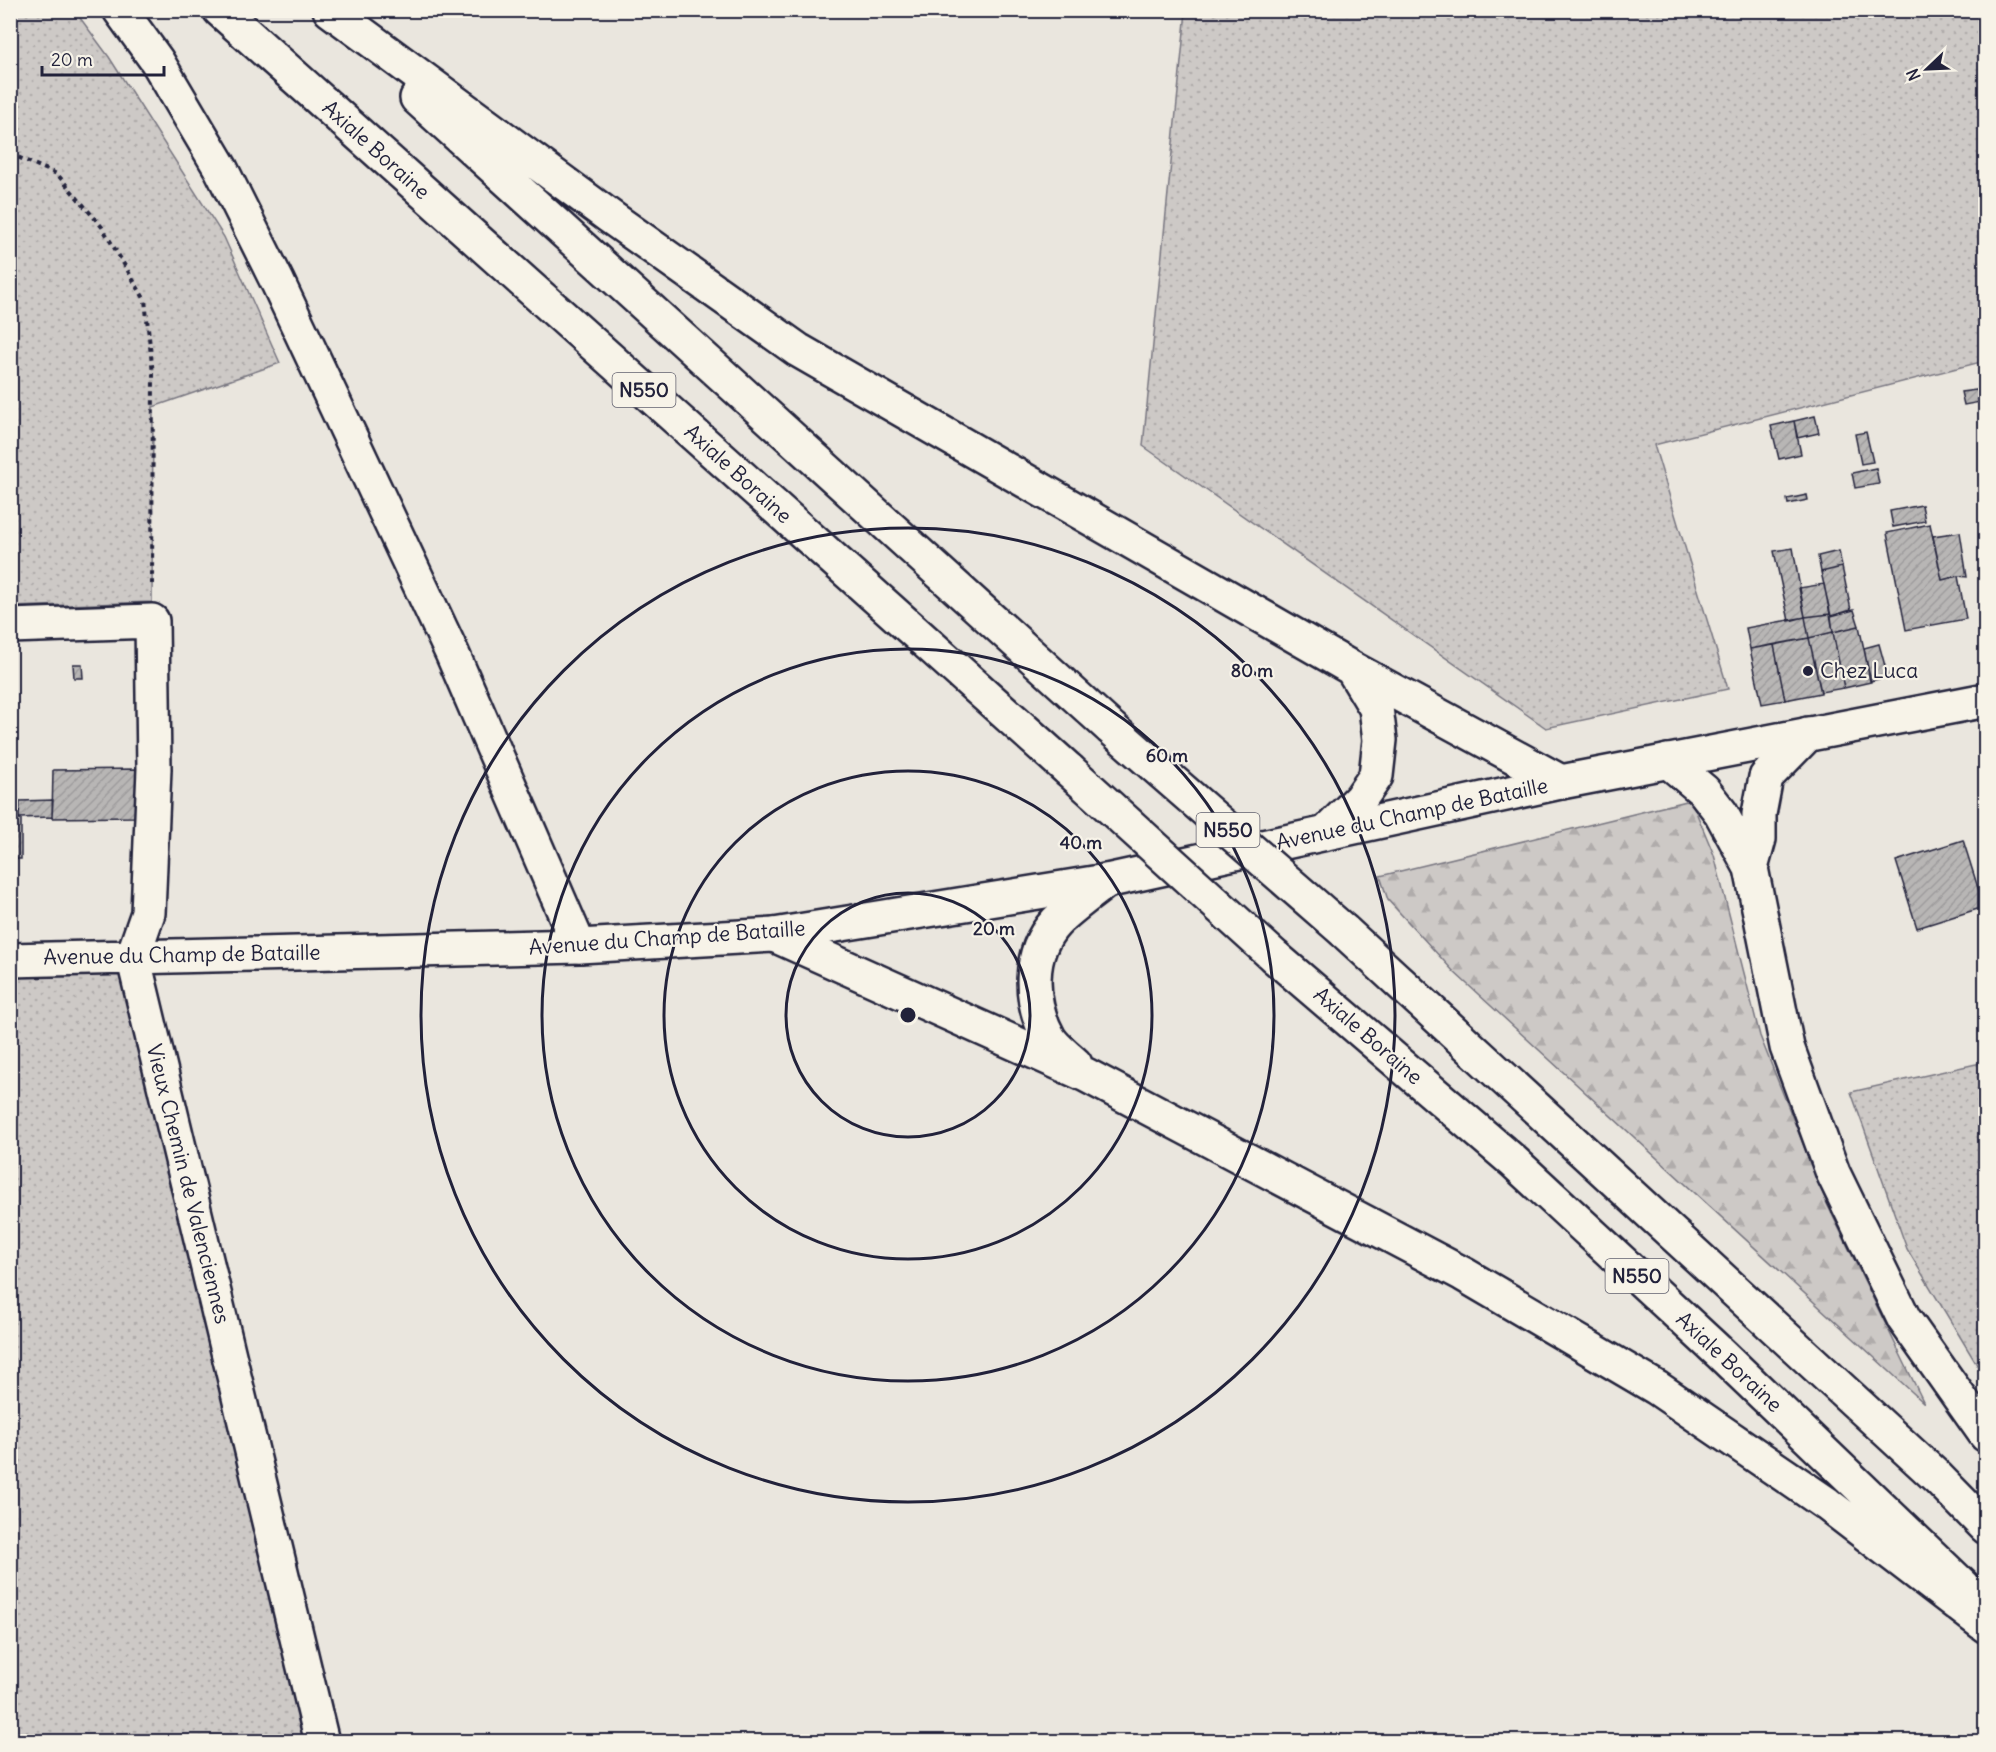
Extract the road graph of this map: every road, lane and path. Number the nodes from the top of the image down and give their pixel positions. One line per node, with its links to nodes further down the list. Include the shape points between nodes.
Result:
1 (120, 10): 17 (main road, via 157,61 221,169 278,283 452,653)
2 (220, 10): 23 (main road, Axiale Boraine / N550, bridge, via 1275,957 1513,1161)
3 (321, 10): 22 (main road, N550, bridge, via 1112,728 1344,932 1929,1470)
4 (330, 10): 8 (main road, via 798,350)
5 (10, 158): 6 (path, via 15,156 57,174 102,227 146,300 153,374)
6 (152, 621): 7 (main road); 18 (main road, via 154,769 148,914)
7 (10, 626)
8 (1353, 669): 12 (main road); 13 (main road, via 1376,708 1380,740 1376,776 1360,799)
9 (1986, 700): 10 (main road, Avenue du Champ de Bataille)
10 (1808, 734): 11 (main road, Avenue du Champ de Bataille); 14 (main road, via 1766,777 1759,839)
11 (1668, 761): 12 (main road, Avenue du Champ de Bataille); 14 (main road, via 1710,798)
12 (1561, 782): 13 (main road, Avenue du Champ de Bataille)
13 (1327, 832): 15 (main road, Avenue du Champ de Bataille)
14 (1751, 868): 21 (main road, via 1787,1047 1833,1173 1904,1319)
15 (1106, 881): 16 (main road, Avenue du Champ de Bataille); 20 (main road, via 1056,922 1038,950 1034,980 1036,1011 1050,1040)
16 (774, 935): 17 (main road, Avenue du Champ de Bataille); 20 (main road)
17 (579, 946): 18 (main road, Avenue du Champ de Bataille)
18 (133, 956): 19 (main road, Avenue du Champ de Bataille); 25 (main road, Vieux Chemin de Valenciennes)
19 (10, 960)
20 (1086, 1075): 24 (main road, via 1463,1274 1657,1388 1827,1504)
21 (1986, 1435)
22 (1986, 1527)
23 (1986, 1608)
24 (1986, 1626)
25 (322, 1742)

